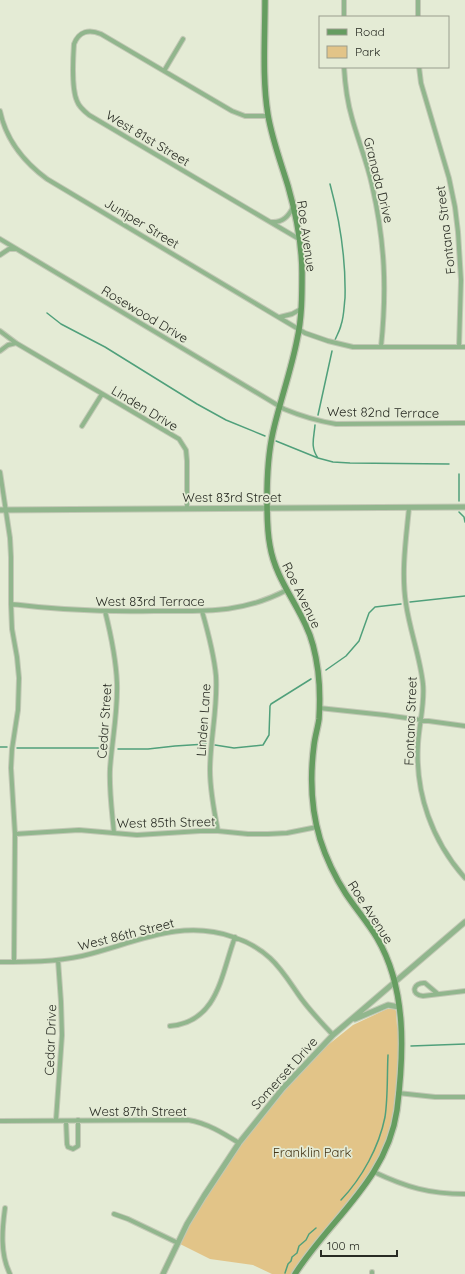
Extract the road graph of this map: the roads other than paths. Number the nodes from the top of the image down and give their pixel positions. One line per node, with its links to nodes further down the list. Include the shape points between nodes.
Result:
1 (265, 0): 11 (main road, Roe Avenue, via 265,82)
2 (344, 0): 4 (street)
3 (418, 0): 5 (street)
4 (344, 16)
5 (418, 16)
6 (184, 39): 9 (street)
7 (344, 68): 25 (street, Granada Drive, via 348,101 372,183 381,229 385,281)
8 (419, 68): 23 (street, Fontana Street, via 455,207 461,280)
9 (164, 72): 11 (street, via 236,114 250,117); 13 (street, West 81st Street, via 94,31 80,34 74,44 74,88 77,101 83,110)
10 (0, 111): 19 (street, Juniper Street, via 10,138 25,160 36,170)
11 (268, 116): 12 (main road, Roe Avenue)
12 (293, 207): 13 (street, via 283,219 275,223); 15 (main road, Roe Avenue)
13 (269, 222): 15 (street, West 81st Street)
14 (0, 239): 16 (street, Rosewood Drive)
15 (299, 239): 18 (main road, Roe Avenue)
16 (16, 249): 17 (street, via 9,249); 28 (street, Rosewood Drive)
17 (0, 255)
18 (302, 308): 19 (street); 20 (main road, Roe Avenue)
19 (280, 317): 20 (street, Juniper Street)
20 (300, 329): 25 (street, Juniper Street, via 339,344); 28 (main road, Roe Avenue, via 292,366)
21 (0, 331): 22 (street, Linden Drive)
22 (16, 343): 26 (street, via 8,344); 27 (street, Linden Drive)
23 (459, 347): 24 (street, Juniper Street); 25 (street, Juniper Street)
24 (465, 347)
25 (381, 348)
26 (0, 350)
27 (102, 394): 30 (street, Linden Drive); 34 (street, Linden Drive, via 179,439 186,450)
28 (279, 406): 29 (street, West 82nd Terrace, via 308,418 336,424); 35 (main road, Roe Avenue, via 269,448)
29 (465, 423)
30 (82, 426)
31 (0, 472): 36 (street)
32 (465, 507): 33 (street, West 83rd Street)
33 (409, 508): 35 (street, West 83rd Street); 42 (street, Fontana Street, via 405,548 405,589 408,616 422,676)
34 (187, 509): 35 (street, West 83rd Street); 36 (street, West 83rd Street)
35 (267, 509): 37 (main road, Roe Avenue, via 272,554)
36 (3, 510): 38 (street, via 12,557)
37 (287, 590): 40 (street, West 83rd Terrace, via 273,598 247,606); 41 (main road, Roe Avenue, via 306,624 313,647 318,674)
38 (11, 604): 39 (street, West 83rd Terrace); 47 (street, via 19,678 11,768)
39 (105, 611): 40 (street, West 83rd Terrace); 46 (street, Cedar Street, via 113,646 117,683 116,722 110,769)
40 (202, 611): 45 (street, Linden Lane, via 211,641 216,677 216,710 210,771)
41 (319, 708): 42 (street); 44 (main road, Roe Avenue, via 312,773 312,798)
42 (421, 720): 43 (street); 48 (street, Fontana Street, via 418,766 427,815 450,860)
43 (465, 726)
44 (317, 827): 45 (street, West 85th Street, via 268,834); 54 (main road, Roe Avenue, via 330,863 347,894 377,938 388,960)
45 (218, 831): 46 (street, West 85th Street, via 137,835)
46 (114, 833): 47 (street, West 85th Street, via 69,830)
47 (15, 834): 53 (street)
48 (465, 878)
49 (465, 922): 54 (street, Somerset Drive)
50 (235, 937): 51 (street, West 86th Street, via 214,932 180,930); 59 (street, via 218,989 209,1006 195,1019 180,1026); 60 (street, West 86th Street, via 270,958 311,1012)
51 (58, 960): 53 (street, West 86th Street); 63 (street, Cedar Drive, via 62,1035)
52 (0, 962): 53 (street, West 86th Street)
53 (14, 962)
54 (395, 983): 57 (main road, Roe Avenue); 58 (street, Somerset Drive)
55 (465, 991): 56 (street)
56 (438, 994): 56 (street, via 425,983 418,983 415,986 414,990 418,995)
57 (399, 1007): 58 (street, via 388,1005); 61 (main road, Roe Avenue, via 401,1034)
58 (349, 1022): 60 (street, Somerset Drive)
59 (170, 1026)
60 (333, 1036): 67 (street, Somerset Drive, via 283,1088)
61 (398, 1093): 62 (street); 68 (main road, Roe Avenue, via 392,1130)
62 (465, 1097)
63 (56, 1120): 64 (street, West 87th Street); 66 (street, West 87th Street)
64 (66, 1120): 65 (street, West 87th Street); 65 (street, West 87th Street, via 67,1144 73,1149 78,1144)
65 (78, 1120): 67 (street, West 87th Street, via 195,1121 212,1127)
66 (0, 1121)
67 (239, 1143): 72 (street, Somerset Drive, via 204,1196)
68 (374, 1172): 69 (street, via 416,1189); 75 (main road, Roe Avenue)
69 (465, 1194)
70 (5, 1208): 73 (street, via 2,1251)
71 (114, 1214): 72 (street)
72 (178, 1243): 74 (street, Somerset Drive)
73 (10, 1274)
74 (163, 1274)
75 (295, 1274)

